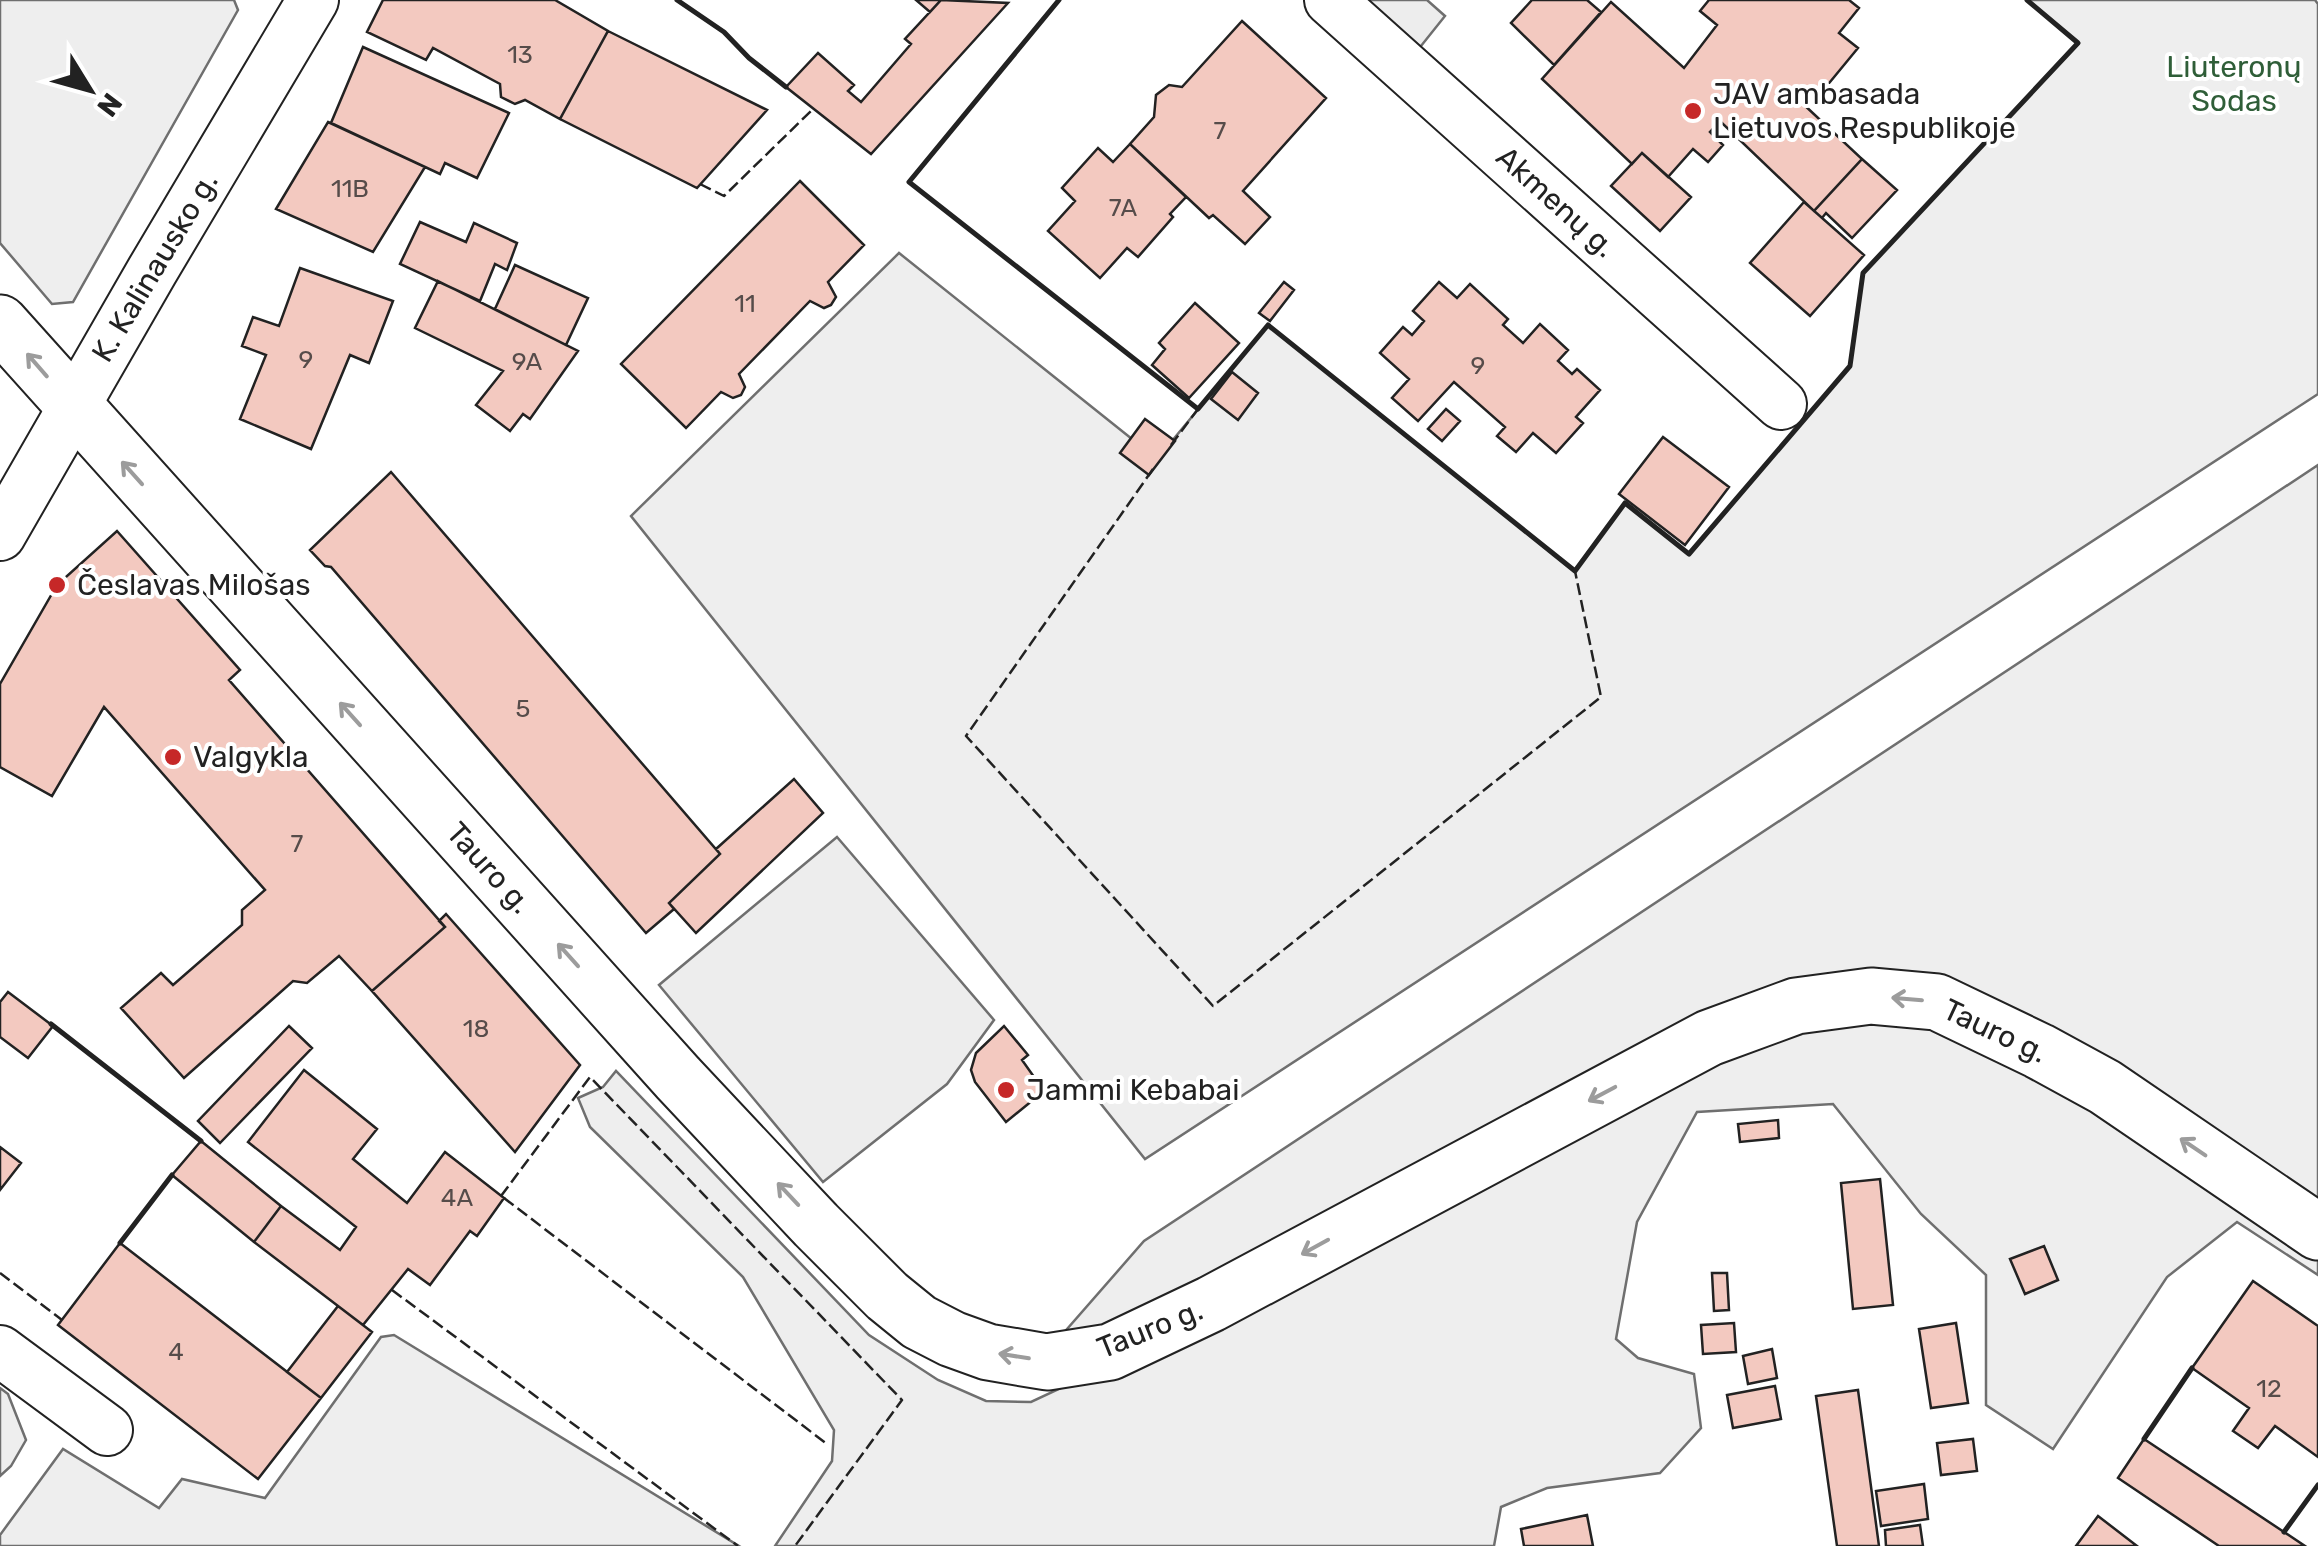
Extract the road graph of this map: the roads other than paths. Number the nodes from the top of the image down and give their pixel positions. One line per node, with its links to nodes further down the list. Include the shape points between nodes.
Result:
1 (313, 0): 5 (street, K. Kalinausko g.)
2 (1330, 0): 4 (street, Akmenų g.)
3 (0, 323): 5 (main road, Tauro g., one-way to 3)
4 (1781, 404)
5 (73, 407): 6 (street, K. Kalinausko g.); 7 (main road, Tauro g., one-way to 5, via 2105,1087 2039,1051 1937,1002 1871,996 1796,1006 1709,1038 1110,1352 1046,1362 952,1339 886,1296 816,1225)
6 (0, 535)
7 (2318, 1232)
8 (0, 1351): 9 (street)
9 (107, 1430)

